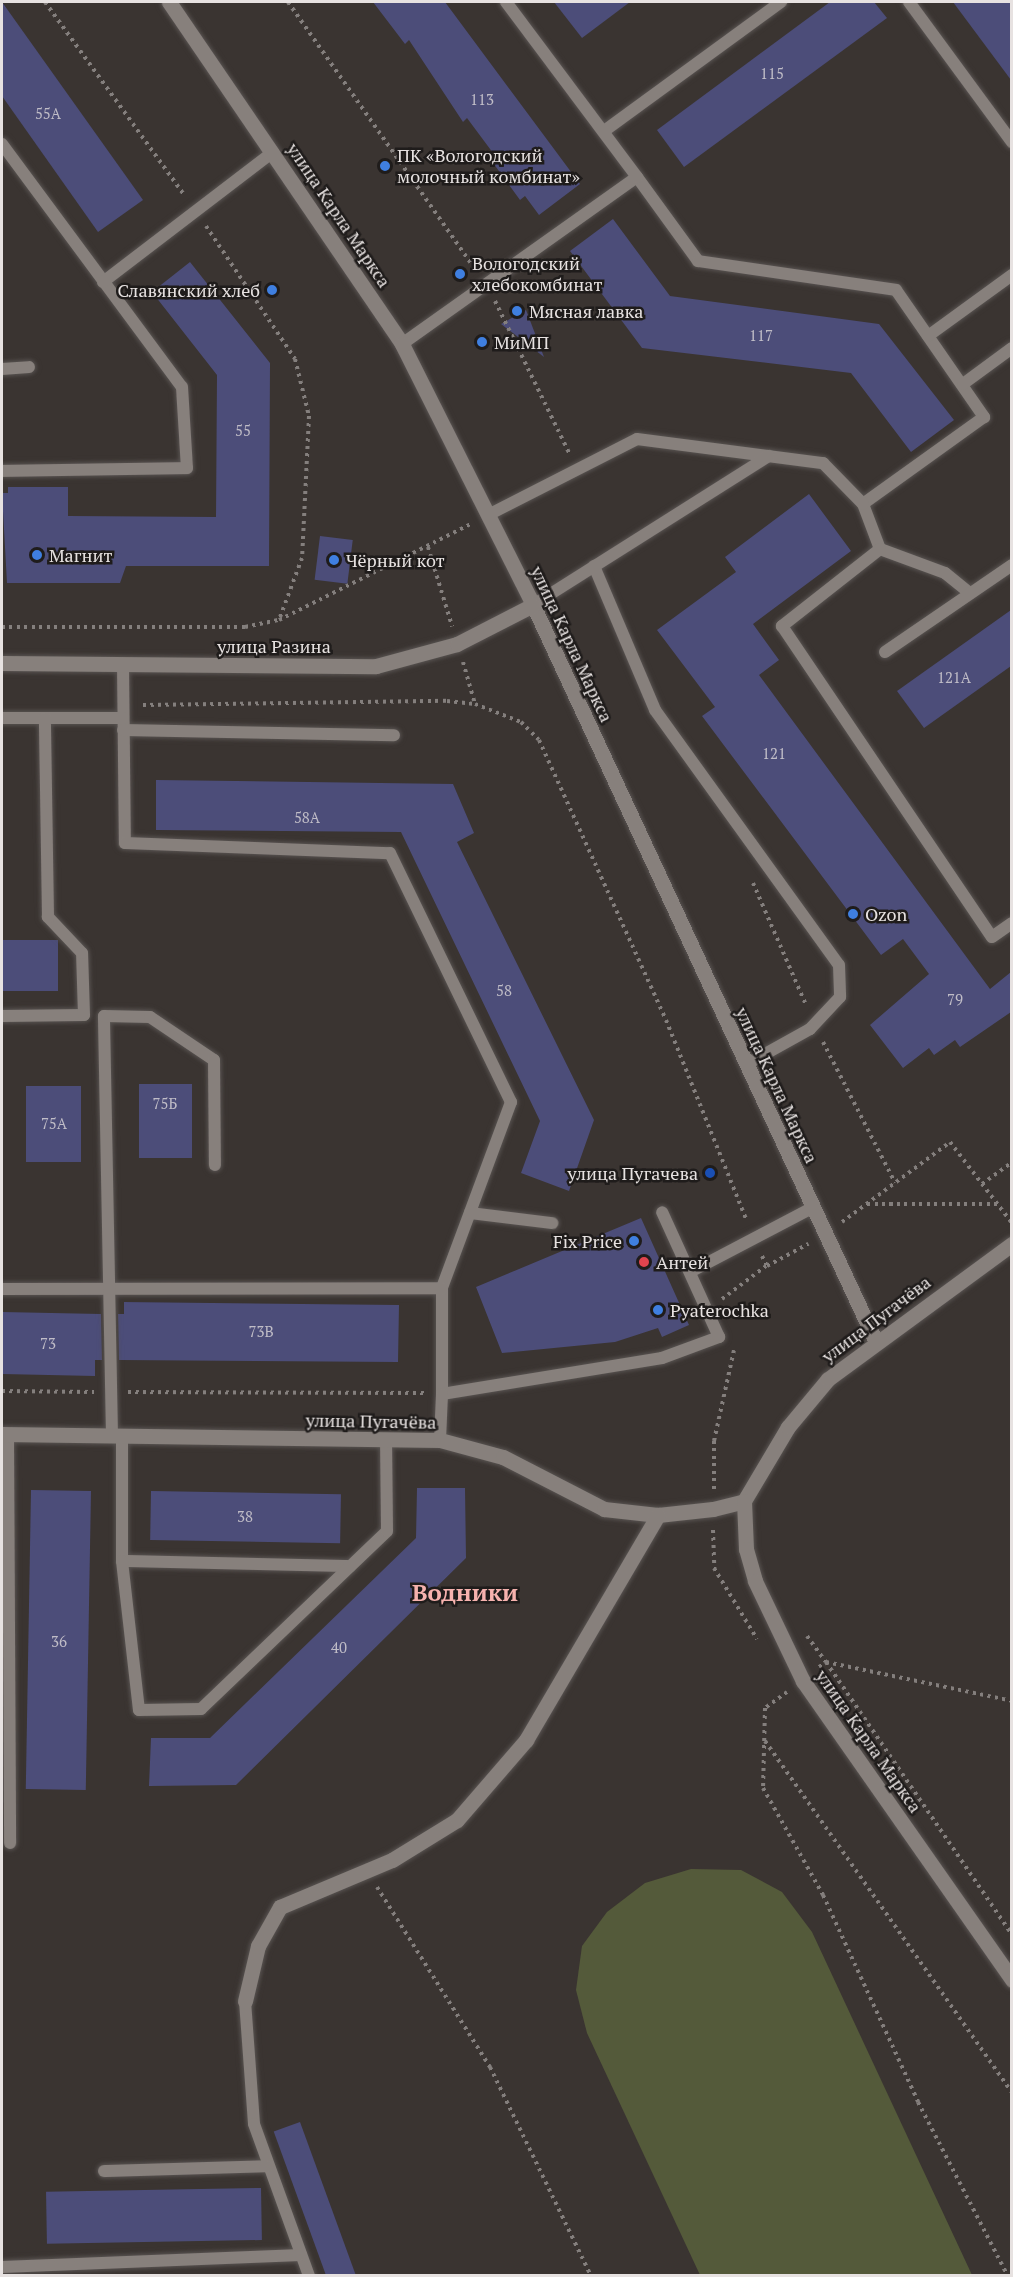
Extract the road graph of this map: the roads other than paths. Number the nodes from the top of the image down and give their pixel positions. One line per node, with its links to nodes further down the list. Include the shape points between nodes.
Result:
1 (169, 2): 8 (street, улица Карла Маркса)
2 (506, 2): 5 (lane)
3 (781, 2): 5 (lane)
4 (909, 2): 6 (lane)
5 (604, 131): 9 (lane)
6 (1011, 142)
7 (2, 144): 11 (lane)
8 (273, 152): 11 (lane); 13 (street, улица Карла Маркса)
9 (637, 177): 12 (lane, via 698,261 896,290); 13 (lane)
10 (1011, 275): 12 (lane)
11 (103, 282): 19 (lane, via 182,387 187,468)
12 (928, 336): 17 (lane)
13 (402, 344): 21 (street, улица Карла Маркса)
14 (1011, 348): 17 (lane)
15 (29, 367): 16 (lane)
16 (2, 369)
17 (963, 384): 20 (lane, via 984,417)
18 (769, 456): 20 (lane, via 823,463); 21 (lane, via 637,439); 24 (lane)
19 (2, 471)
20 (863, 504): 22 (lane)
21 (488, 515): 26 (street, улица Карла Маркса)
22 (880, 549): 25 (lane, via 945,573); 34 (lane, via 782,626 993,937)
23 (1011, 565): 25 (lane)
24 (594, 566): 26 (lane); 36 (lane, via 655,710 839,965 840,997 814,1025)
25 (970, 593): 27 (lane)
26 (533, 605): 29 (street, улица Разина, via 457,644 376,666); 36 (street, улица Карла Маркса)
27 (885, 652)
28 (2, 663): 29 (street, улица Разина)
29 (123, 664): 32 (lane)
30 (2, 718): 31 (lane)
31 (45, 718): 32 (lane); 35 (lane, via 48,917 82,953 84,1015)
32 (123, 718): 33 (lane); 40 (lane, via 125,843 390,853 511,1102)
33 (394, 735)
34 (1011, 923)
35 (2, 1016)
36 (747, 1064): 38 (street, улица Карла Маркса)
37 (215, 1166): 44 (lane, via 214,1060 150,1017 105,1016)
38 (812, 1208): 43 (lane); 47 (street, улица Карла Маркса)
39 (662, 1212): 43 (lane)
40 (470, 1213): 41 (lane); 45 (lane)
41 (552, 1224)
42 (1011, 1244): 47 (street, улица Пугачёва)
43 (690, 1272): 48 (lane, via 719,1337 662,1358)
44 (110, 1287): 45 (lane); 46 (lane); 50 (lane, via 111,1392)
45 (442, 1288): 48 (lane)
46 (2, 1289)
47 (875, 1340): 53 (street, улица Пугачёва, via 828,1379 788,1427)
48 (442, 1394): 51 (lane)
49 (5, 1435): 50 (street, улица Пугачёва); 57 (lane)
50 (117, 1436): 52 (street, улица Пугачёва); 55 (lane)
51 (440, 1440): 52 (street, улица Пугачёва); 54 (street, улица Пугачёва, via 503,1457 604,1509)
52 (386, 1441): 56 (lane, via 387,1531)
53 (744, 1501): 54 (street, улица Пугачёва); 59 (street, улица Карла Маркса, via 746,1549 755,1581 802,1681)
54 (658, 1515): 60 (street, via 526,1740 457,1820 366,1871 280,1907 258,1946)
55 (122, 1561): 56 (lane); 56 (lane, via 139,1710 201,1709)
56 (350, 1566)
57 (5, 1587): 58 (lane)
58 (10, 1843)
59 (1011, 1980)
60 (245, 2001): 61 (lane, via 254,2124)
61 (268, 2166): 62 (lane); 63 (lane)
62 (104, 2172)
63 (301, 2255): 64 (lane); 65 (lane)
64 (2, 2267)
65 (309, 2276)

